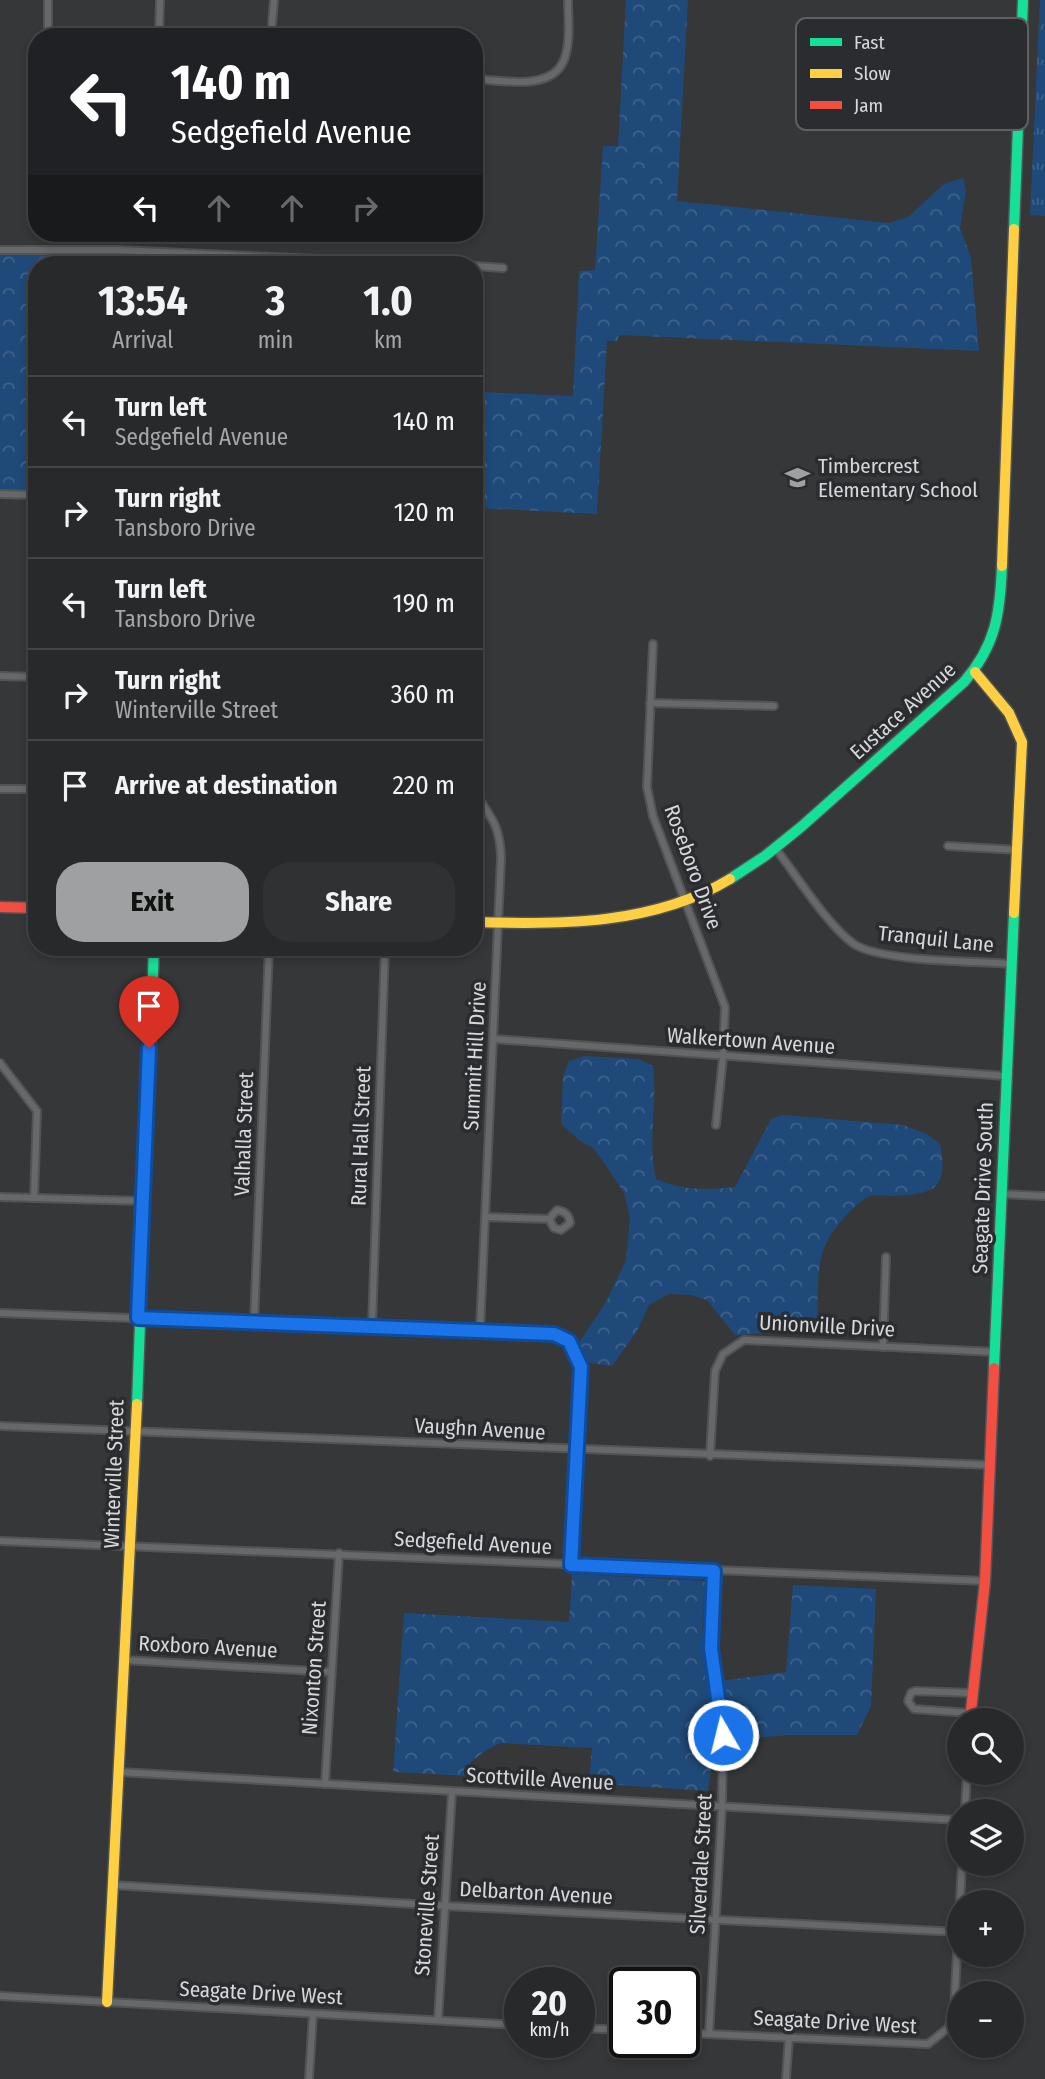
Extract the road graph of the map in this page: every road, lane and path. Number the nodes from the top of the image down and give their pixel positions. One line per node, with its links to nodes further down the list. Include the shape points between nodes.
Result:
1 (48, 0): 7 (street)
2 (160, 0): 8 (street)
3 (274, 0): 9 (street)
4 (568, 0): 10 (street, via 564,60 554,72 535,81)
5 (1023, 0): 6 (street, Eustace Avenue)
6 (1022, 18)
7 (48, 28)
8 (159, 28)
9 (272, 28)
10 (483, 79)
11 (1018, 130): 19 (street, Eustace Avenue, via 1000,609)
12 (0, 250): 13 (street)
13 (250, 256)
14 (483, 267): 15 (street)
15 (503, 268)
16 (0, 494): 17 (street)
17 (28, 495)
18 (653, 644): 22 (street, Roseboro Drive)
19 (975, 672): 28 (street, Eustace Avenue); 29 (street, Seagate Drive South, via 1005,705 1022,742)
20 (0, 676): 21 (street)
21 (28, 677)
22 (650, 703): 23 (street); 30 (street, Roseboro Drive, via 648,787 653,816)
23 (775, 706)
24 (0, 789): 25 (street)
25 (28, 789)
26 (483, 804): 34 (street, Summit Hill Drive, via 500,835)
27 (948, 846): 29 (street)
28 (776, 849): 30 (street, Eustace Avenue, via 729,880); 38 (street, Tranquil Lane, via 855,945 893,956)
29 (1018, 850): 38 (street, Seagate Drive South)
30 (685, 901): 34 (street, Eustace Avenue, via 601,921); 40 (street, Roseboro Drive, via 725,1007)
31 (0, 907): 32 (street)
32 (28, 908)
33 (483, 922): 34 (street, Eustace Avenue)
34 (499, 923): 39 (street, Summit Hill Drive)
35 (154, 956): 48 (street, Winterville Street)
36 (269, 956): 54 (street, Valhalla Street)
37 (385, 956): 55 (street, Rural Hall Street)
38 (1013, 964): 42 (street, Seagate Drive South)
39 (494, 1039): 40 (street, Walkertown Avenue); 49 (street, Summit Hill Drive)
40 (723, 1057): 42 (street, Walkertown Avenue); 43 (street, Roseboro Drive)
41 (0, 1063): 47 (street, via 37,1111)
42 (1006, 1076): 44 (street, Seagate Drive South)
43 (716, 1125)
44 (1002, 1194): 45 (street); 58 (street, Seagate Drive South)
45 (1045, 1196)
46 (0, 1197): 47 (street)
47 (34, 1198): 48 (street)
48 (143, 1201): 53 (street, Winterville Street)
49 (486, 1217): 50 (street); 56 (street, Summit Hill Drive)
50 (549, 1219)
51 (886, 1257): 57 (street)
52 (0, 1313): 53 (street)
53 (138, 1318): 54 (street); 60 (street, Winterville Street)
54 (254, 1323): 55 (street)
55 (372, 1326): 56 (street)
56 (480, 1330): 61 (street, via 554,1334 569,1341 581,1367)
57 (883, 1347): 58 (street, Unionville Drive); 62 (street, Unionville Drive, via 744,1340 723,1354 715,1371)
58 (995, 1352): 63 (street, Seagate Drive South)
59 (0, 1426): 60 (street, Vaughn Avenue)
60 (136, 1431): 61 (street, Vaughn Avenue); 65 (street, Winterville Street)
61 (577, 1451): 62 (street, Vaughn Avenue); 67 (street)
62 (710, 1456): 63 (street, Vaughn Avenue)
63 (991, 1465): 69 (street, Seagate Drive South)
64 (0, 1541): 65 (street, Sedgefield Avenue)
65 (130, 1546): 66 (street, Sedgefield Avenue); 70 (street, Winterville Street)
66 (339, 1553): 67 (street, Sedgefield Avenue); 71 (street, Nixonton Street)
67 (571, 1565): 68 (street, Sedgefield Avenue)
68 (714, 1571): 69 (street, Sedgefield Avenue); 78 (street, Silverdale Street, via 711,1648 723,1735)
69 (985, 1581): 72 (street, Seagate Drive South)
70 (124, 1660): 71 (street, Roxboro Avenue); 75 (street, Winterville Street)
71 (331, 1672): 76 (street, Nixonton Street)
72 (973, 1693): 73 (street, Seagate Drive South); 74 (street, via 911,1693 910,1707)
73 (971, 1708)
74 (947, 1713)
75 (119, 1772): 76 (street, Scottville Avenue); 80 (street, Winterville Street)
76 (325, 1784): 77 (street, Scottville Avenue)
77 (452, 1792): 78 (street, Scottville Avenue); 81 (street, Stoneville Street)
78 (722, 1808): 79 (street, Scottville Avenue); 82 (street, Silverdale Street)
79 (947, 1819)
80 (113, 1885): 81 (street, Delbarton Avenue); 86 (street, Winterville Street)
81 (445, 1906): 82 (street, Delbarton Avenue); 88 (street, Stoneville Street)
82 (716, 1921): 83 (street, Delbarton Avenue); 91 (street, Silverdale Street)
83 (947, 1932)
84 (956, 1967): 92 (street, Seagate Drive West, via 954,2012 948,2028 928,2044)
85 (0, 1996): 86 (street, Seagate Drive West)
86 (107, 2002): 87 (street, Seagate Drive West)
87 (313, 2014): 88 (street, Seagate Drive West); 93 (street)
88 (438, 2020): 89 (street, Seagate Drive West)
89 (504, 2024)
90 (700, 2034): 91 (street, Seagate Drive West)
91 (709, 2035): 92 (street, Seagate Drive West)
92 (789, 2037): 94 (street)
93 (309, 2079)
94 (786, 2079)

